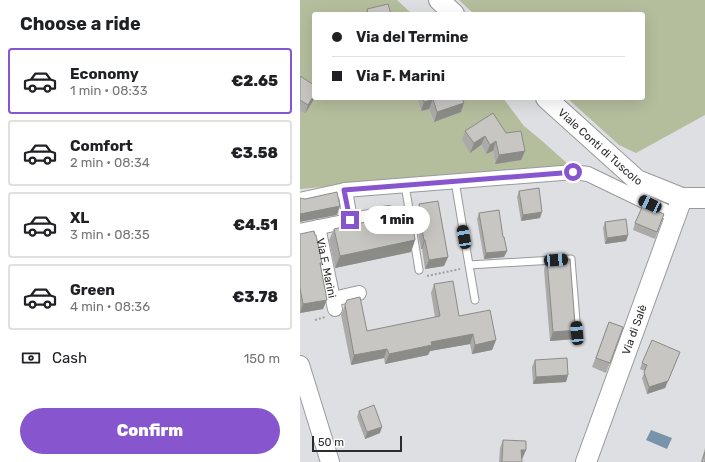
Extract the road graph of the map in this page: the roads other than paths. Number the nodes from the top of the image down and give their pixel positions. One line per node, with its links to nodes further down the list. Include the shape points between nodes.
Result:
1 (439, 0): 2 (main road)
2 (452, 12)
3 (548, 100): 9 (main road, Viale Conti di Tuscolo, via 636,180)
4 (455, 181): 5 (street); 9 (street, via 573,172 588,174); 15 (lane)
5 (405, 186): 6 (street); 16 (lane)
6 (344, 190): 8 (street); 12 (street)
7 (705, 198): 9 (main road)
8 (300, 200)
9 (679, 206): 10 (main road); 22 (main road, Via di Salè)
10 (705, 207)
11 (388, 213): 12 (street)
12 (350, 220): 13 (street)
13 (318, 227): 14 (street); 17 (street, Via F. Marini, via 334,304)
14 (300, 231)
15 (469, 266): 18 (lane); 19 (lane, via 571,259)
16 (419, 270)
17 (360, 293)
18 (476, 300)
19 (577, 333)
20 (300, 365): 21 (street)
21 (330, 462)
22 (586, 462)

